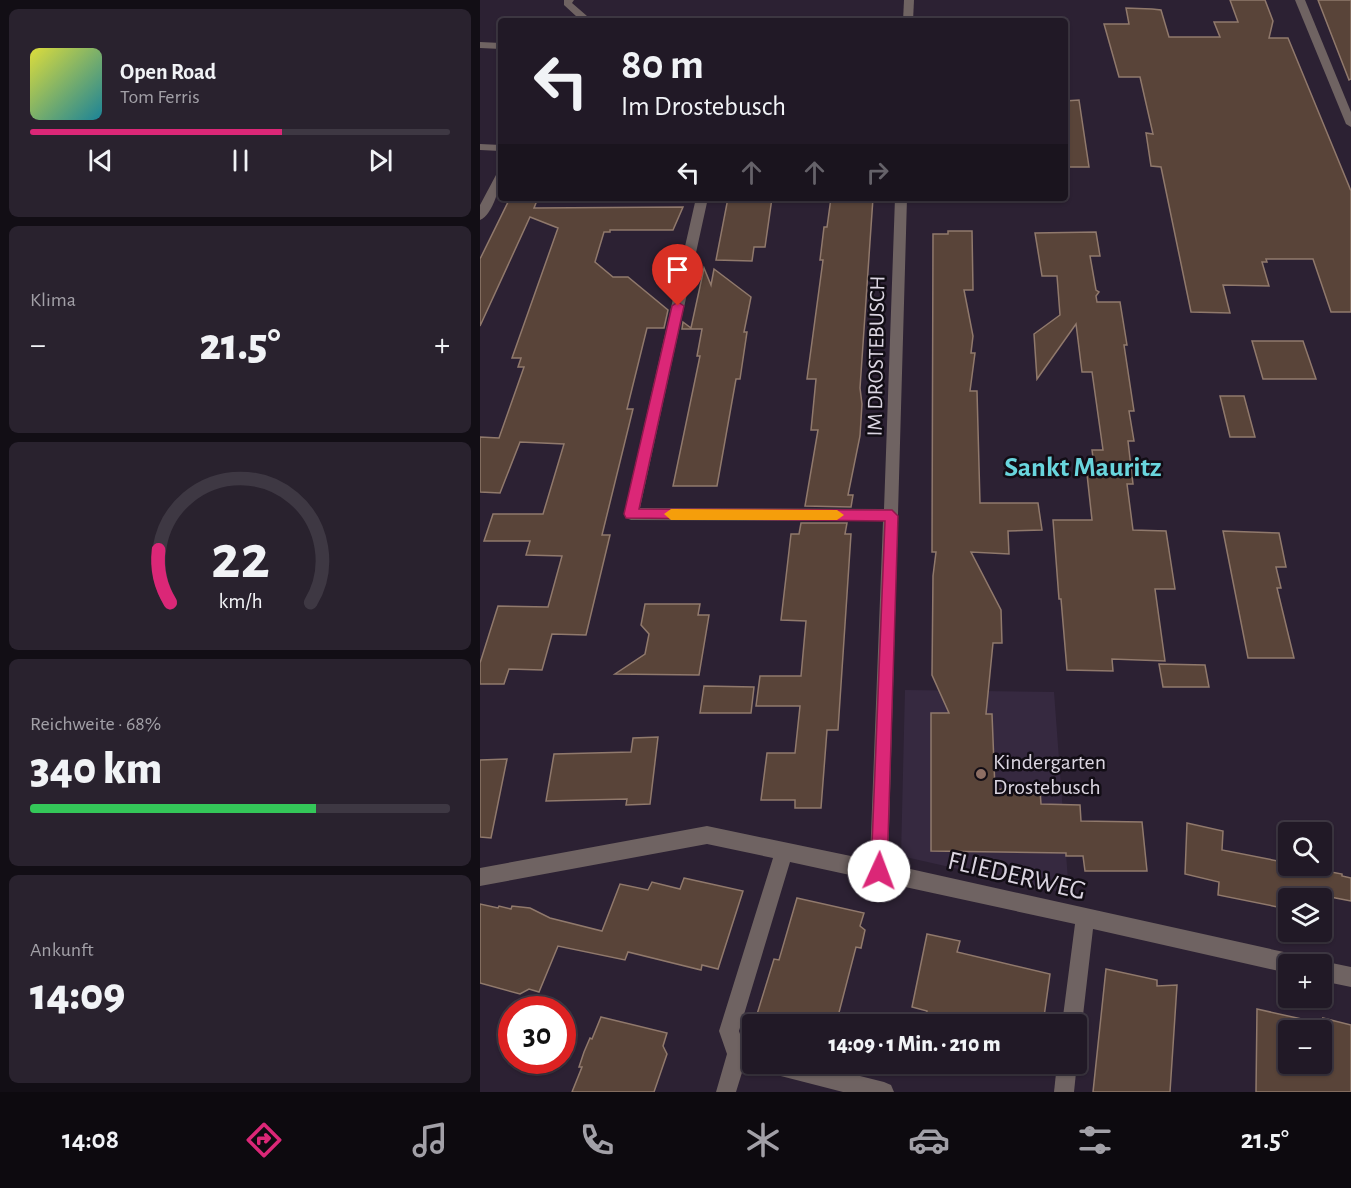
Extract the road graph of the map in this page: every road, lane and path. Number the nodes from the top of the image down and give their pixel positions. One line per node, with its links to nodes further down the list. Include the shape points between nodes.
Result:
1 (569, 0): 4 (street, via 567,3)
2 (909, 0): 5 (street)
3 (1300, 0): 8 (street)
4 (581, 18)
5 (908, 18)
6 (480, 45): 7 (street)
7 (498, 46)
8 (1347, 104): 9 (street)
9 (1351, 124)
10 (480, 147): 11 (street)
11 (498, 148)
12 (498, 181): 15 (street)
13 (701, 201): 16 (street, via 631,514)
14 (901, 201): 16 (street, IM DROSTEBUSCH)
15 (480, 216)
16 (892, 516): 18 (street, IM DROSTEBUSCH)
17 (784, 852): 18 (street, FLIEDERWEG); 19 (street, FLIEDERWEG, via 706,836); 25 (street, via 729,1031)
18 (879, 871): 20 (street, FLIEDERWEG)
19 (480, 877)
20 (1085, 919): 21 (street, FLIEDERWEG); 24 (street)
21 (1278, 961)
22 (1332, 973): 23 (street)
23 (1351, 977)
24 (1073, 1014)
25 (742, 1052)
26 (742, 1063): 29 (street)
27 (812, 1074): 30 (street)
28 (1066, 1074): 31 (street)
29 (726, 1092)
30 (884, 1092)
31 (1064, 1092)

